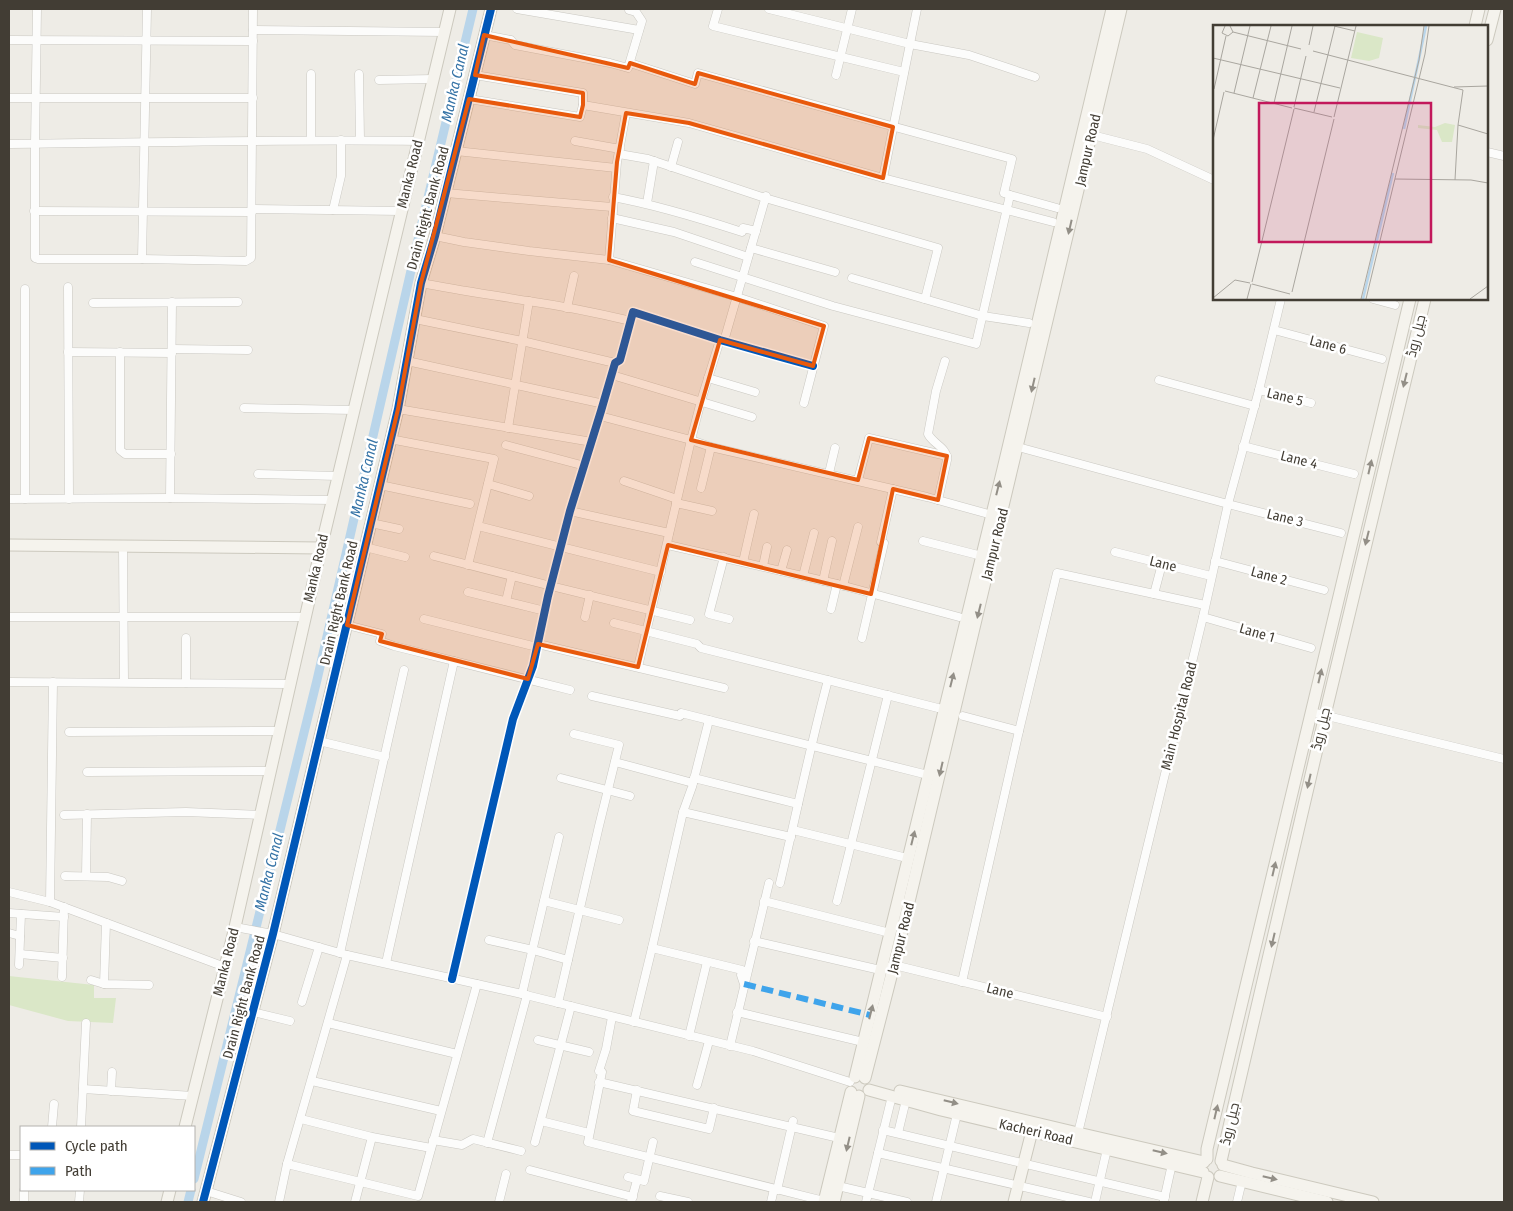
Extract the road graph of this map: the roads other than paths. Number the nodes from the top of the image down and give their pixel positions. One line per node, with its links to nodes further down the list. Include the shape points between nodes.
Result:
1 (37, 9): 24 (street)
2 (147, 9): 25 (street)
3 (253, 9): 18 (street)
4 (450, 9): 20 (main road, Manka Road)
5 (491, 9): 21 (main road, Drain Right Bank Road)
6 (517, 9): 19 (street)
7 (629, 9): 19 (street, via 636,12 642,21)
8 (718, 9): 28 (street, via 713,26)
9 (769, 9): 17 (street)
10 (852, 9): 17 (street)
11 (917, 9): 27 (street)
12 (1112, 9): 174 (main road, Jampur Road, one-way to 12)
13 (1122, 9): 46 (main road, Jampur Road)
14 (1480, 9): 16 (main road)
15 (1495, 9): 22 (main road)
16 (1475, 25)
17 (847, 28): 27 (street); 28 (street)
18 (253, 30): 20 (street); 26 (street)
19 (639, 30): 29 (street)
20 (444, 32): 36 (main road, Manka Road)
21 (484, 35): 29 (street, via 511,40 515,45 628,68); 33 (main road, Drain Right Bank Road)
22 (1488, 36)
23 (9, 40): 24 (street)
24 (37, 40): 25 (street); 39 (street)
25 (146, 41): 26 (street); 41 (street)
26 (253, 41): 40 (street)
27 (910, 44): 30 (street); 35 (street, via 969,55)
28 (840, 57): 30 (street); 34 (street)
29 (630, 63): 45 (street, via 695,84 698,73)
30 (904, 72): 45 (street)
31 (311, 74): 47 (street)
32 (360, 74): 49 (street)
33 (475, 75): 42 (main road, Drain Right Bank Road); 43 (street, via 583,92)
34 (836, 75)
35 (1035, 77)
36 (433, 79): 37 (street); 50 (main road, Manka Road)
37 (379, 80)
38 (9, 98): 39 (street)
39 (36, 98): 41 (street); 56 (street)
40 (253, 98): 41 (street); 53 (street)
41 (144, 99): 52 (street)
42 (469, 99): 43 (street, via 580,117); 57 (main road, Drain Right Bank Road)
43 (583, 105): 44 (street)
44 (626, 113): 58 (street); 64 (street, via 689,123)
45 (893, 127): 64 (street); 67 (street, via 1012,160 1004,193)
46 (1092, 135): 65 (street, via 1147,150); 146 (main road, Jampur Road, one-way to 146)
47 (311, 140): 48 (street); 53 (street)
48 (342, 140): 49 (street); 73 (street, via 341,176)
49 (360, 140): 50 (street)
50 (418, 141): 77 (main road, Manka Road)
51 (575, 141): 58 (street)
52 (144, 142): 53 (street); 56 (street); 78 (street)
53 (252, 142): 76 (street)
54 (678, 142): 62 (street)
55 (9, 144): 56 (street)
56 (34, 144): 75 (street)
57 (456, 151): 63 (street); 66 (main road, Drain Right Bank Road)
58 (619, 151): 61 (street); 63 (street)
59 (1488, 152): 60 (street)
60 (1504, 156)
61 (654, 161): 62 (street); 70 (street)
62 (671, 167): 69 (street)
63 (616, 168): 68 (street)
64 (883, 178): 74 (street)
65 (1213, 180)
66 (446, 193): 71 (street); 82 (main road, Drain Right Bank Road)
67 (1010, 195): 72 (street); 74 (street)
68 (614, 196): 70 (street); 71 (street)
69 (766, 197): 81 (street); 96 (street, via 938,248)
70 (647, 203): 81 (street, via 742,232 743,228)
71 (612, 207): 79 (street)
72 (1057, 208)
73 (333, 210): 76 (street); 77 (street)
74 (1007, 210): 80 (street); 107 (street)
75 (34, 211): 78 (street); 85 (street, via 34,256 38,259)
76 (252, 211): 78 (street); 85 (street, via 249,260)
77 (401, 211): 136 (main road, Manka Road)
78 (143, 212): 85 (street)
79 (612, 218): 84 (street, via 674,232); 86 (street)
80 (1053, 222)
81 (756, 231): 83 (street)
82 (435, 236): 86 (street); 92 (main road, Drain Right Bank Road)
83 (751, 248): 84 (street); 88 (street)
84 (748, 257): 90 (street)
85 (142, 259)
86 (609, 260): 95 (street)
87 (695, 262): 90 (street)
88 (836, 272)
89 (574, 276): 106 (street)
90 (742, 278): 95 (street); 107 (street, via 976,344)
91 (852, 278): 96 (street)
92 (421, 283): 101 (street); 108 (main road, Drain Right Bank Road)
93 (68, 287): 116 (street)
94 (25, 289): 164 (street)
95 (737, 297): 112 (street); 122 (street, via 824,326)
96 (925, 299): 107 (street)
97 (1281, 300): 111 (street, Main Hospital Road)
98 (1376, 300): 105 (street)
99 (1410, 300): 251 (main road, جیل روڈ, one-way to 99)
100 (1425, 300): 252 (main road, جیل روڈ, one-way to 252)
101 (529, 301): 106 (street); 113 (street)
102 (172, 302): 103 (street); 104 (street); 115 (street)
103 (238, 302)
104 (93, 303)
105 (1395, 306)
106 (567, 308): 109 (street)
107 (983, 316): 110 (street)
108 (415, 318): 113 (street); 119 (main road, Drain Right Bank Road)
109 (631, 321): 112 (street, via 632,312); 120 (street, via 620,360)
110 (1029, 323)
111 (1274, 330): 118 (street, Lane 6); 127 (street, Main Hospital Road)
112 (722, 340): 122 (street); 124 (street)
113 (522, 341): 120 (street); 126 (street)
114 (248, 350): 115 (street)
115 (172, 351): 117 (street); 148 (street)
116 (68, 352): 117 (street); 165 (street)
117 (120, 352): 148 (street, via 120,450 125,454)
118 (1382, 360)
119 (407, 361): 126 (street); 135 (main road, Drain Right Bank Road)
120 (615, 362): 123 (street)
121 (945, 362): 149 (street, via 928,434)
122 (813, 366): 130 (street)
123 (612, 375): 129 (street); 131 (street)
124 (708, 378): 128 (street); 129 (street)
125 (1159, 380): 133 (street)
126 (515, 385): 131 (street); 139 (street)
127 (1259, 390): 132 (street, Lane 5); 133 (street, Main Hospital Road)
128 (756, 392)
129 (701, 402): 138 (street); 141 (street)
130 (804, 403)
131 (604, 404): 137 (street)
132 (1311, 404)
133 (1255, 406): 144 (street, Main Hospital Road)
134 (244, 408): 136 (street)
135 (398, 409): 139 (street); 140 (main road, Drain Right Bank Road)
136 (354, 410): 154 (main road, Manka Road)
137 (600, 416): 141 (street); 142 (street)
138 (752, 417)
139 (508, 428): 142 (street)
140 (390, 439): 157 (street, via 494,458); 158 (main road, Drain Right Bank Road)
141 (691, 440): 145 (street); 168 (street)
142 (592, 442): 150 (street)
143 (506, 445): 150 (street)
144 (1244, 446): 153 (street, Lane 4); 170 (street, Main Hospital Road)
145 (711, 447): 151 (street); 159 (street)
146 (1018, 447): 170 (street, Lane 3); 315 (main road, Jampur Road, one-way to 315)
147 (835, 448): 151 (street)
148 (171, 454): 162 (street)
149 (947, 456): 155 (street, via 869,438); 167 (street)
150 (584, 466): 172 (street)
151 (829, 473): 155 (street)
152 (258, 474): 154 (street)
153 (1354, 474)
154 (338, 476): 166 (main road, Manka Road)
155 (858, 480): 160 (street)
156 (624, 481): 168 (street)
157 (488, 484): 161 (street); 176 (street)
158 (380, 485): 169 (street); 175 (main road, Drain Right Bank Road)
159 (701, 488)
160 (893, 489): 167 (street); 212 (street)
161 (530, 496)
162 (170, 498): 165 (street); 166 (street)
163 (9, 499): 164 (street)
164 (25, 499): 165 (street)
165 (69, 499)
166 (332, 500): 190 (main road, Manka Road)
167 (938, 500): 174 (street)
168 (676, 501): 171 (street); 179 (street)
169 (470, 504)
170 (1228, 504): 181 (street, Lane 3); 197 (street, Main Hospital Road)
171 (712, 510)
172 (570, 511): 179 (street); 188 (street)
173 (754, 514): 198 (street)
174 (992, 515): 195 (main road, Jampur Road)
175 (371, 522): 178 (street); 187 (main road, Drain Right Bank Road)
176 (478, 526): 188 (street); 200 (street)
177 (858, 527): 208 (street)
178 (399, 529)
179 (669, 533): 185 (street)
180 (814, 533): 205 (street)
181 (1341, 533)
182 (832, 541): 207 (street)
183 (923, 541): 195 (street)
184 (9, 545): 186 (main road)
185 (668, 545): 196 (street); 203 (street)
186 (123, 546): 190 (main road); 221 (street)
187 (365, 547): 193 (street); 230 (main road, Drain Right Bank Road)
188 (561, 547): 203 (street); 209 (street)
189 (767, 547): 201 (street)
190 (320, 548): 222 (main road, Manka Road)
191 (786, 550): 202 (street)
192 (1115, 552): 199 (street, Lane)
193 (405, 556)
194 (434, 556): 200 (street)
195 (982, 556): 300 (main road, Jampur Road, one-way to 195)
196 (724, 557): 198 (street); 227 (street, via 709,614)
197 (1215, 561): 206 (street, Main Hospital Road); 210 (street, Lane 2)
198 (743, 562): 201 (street)
199 (1162, 564): 206 (street, Lane); 213 (street)
200 (468, 565): 204 (street)
201 (762, 566): 202 (street)
202 (781, 571): 205 (street)
203 (661, 572): 218 (street)
204 (512, 576): 209 (street); 215 (street)
205 (803, 576): 207 (street)
206 (1212, 576): 216 (street, Main Hospital Road)
207 (823, 581): 208 (street)
208 (840, 585): 212 (street); 217 (street)
209 (550, 586): 214 (street); 219 (street)
210 (1324, 590)
211 (468, 592): 215 (street)
212 (871, 594): 223 (street); 233 (street)
213 (1154, 594): 216 (street); 256 (street, via 1058,572)
214 (590, 595): 218 (street); 225 (street)
215 (506, 601): 219 (street)
216 (1205, 605): 224 (street, Main Hospital Road)
217 (831, 608)
218 (652, 610): 228 (street); 231 (street)
219 (545, 611): 234 (street)
220 (9, 617): 221 (street)
221 (124, 617): 222 (street); 243 (street)
222 (305, 617): 245 (main road, Manka Road)
223 (959, 617)
224 (1203, 617): 235 (street, Lane 1); 333 (street, Main Hospital Road)
225 (585, 618)
226 (424, 619): 234 (street)
227 (729, 619)
228 (690, 620)
229 (614, 623): 231 (street)
230 (347, 625): 236 (street, via 382,634 380,641); 259 (main road, Drain Right Bank Road)
231 (647, 631): 237 (street); 240 (street)
232 (186, 638): 244 (street)
233 (862, 638)
234 (537, 645): 237 (street); 239 (street)
235 (1311, 648)
236 (454, 660): 239 (street); 313 (street)
237 (638, 667): 246 (street)
238 (404, 670): 261 (street)
239 (528, 679): 247 (street); 319 (street, via 514,718)
240 (828, 680): 248 (street); 260 (street)
241 (9, 682): 242 (street)
242 (53, 682): 243 (street); 290 (street)
243 (124, 682): 244 (street)
244 (186, 683): 245 (street)
245 (289, 684): 255 (main road, Manka Road)
246 (724, 688)
247 (570, 690)
248 (888, 695): 250 (street); 263 (street)
249 (592, 696): 254 (street)
250 (938, 708)
251 (1311, 712): 252 (street); 386 (main road, جیل روڈ, one-way to 251, via 1207,1149)
252 (1325, 714): 262 (street); 386 (main road, جیل روڈ, one-way to 386)
253 (963, 716): 256 (street)
254 (709, 720): 260 (street); 269 (street)
255 (279, 730): 257 (street); 265 (main road, Manka Road)
256 (1019, 731): 321 (street)
257 (69, 732)
258 (574, 734): 264 (street, via 619,745)
259 (319, 741): 261 (street); 301 (main road, Drain Right Bank Road)
260 (811, 746): 263 (street); 272 (street)
261 (385, 757): 309 (street)
262 (1504, 759)
263 (871, 761): 267 (street); 279 (street)
264 (615, 762): 269 (street); 270 (street)
265 (270, 771): 266 (street); 276 (main road, Manka Road)
266 (87, 772)
267 (924, 774)
268 (561, 778): 270 (street)
269 (693, 780): 272 (street); 273 (street)
270 (608, 790): 271 (street); 292 (street)
271 (630, 796)
272 (798, 804): 277 (street)
273 (683, 812): 277 (street); 306 (street)
274 (87, 814): 275 (street); 276 (street, via 186,812); 282 (street)
275 (64, 815)
276 (260, 815): 298 (main road, Manka Road)
277 (792, 834): 279 (street); 284 (street)
278 (559, 837): 287 (street)
279 (851, 844): 280 (street); 289 (street)
280 (903, 857)
281 (65, 876): 282 (street)
282 (86, 876): 283 (street)
283 (122, 881)
284 (780, 883)
285 (769, 884): 288 (street)
286 (9, 892): 290 (street)
287 (544, 901): 292 (street); 307 (street)
288 (764, 901): 300 (street); 304 (street)
289 (837, 901)
290 (50, 902): 291 (street)
291 (64, 907): 295 (street); 297 (street)
292 (580, 910): 296 (street); 311 (street)
293 (9, 913): 294 (street)
294 (21, 914): 295 (street); 302 (street)
295 (64, 917): 310 (street)
296 (619, 920)
297 (106, 923): 316 (street); 322 (street)
298 (235, 927): 301 (street); 316 (main road, Manka Road)
299 (9, 933): 302 (street)
300 (890, 933): 317 (main road, Jampur Road)
301 (273, 934): 305 (street); 330 (main road, Drain Right Bank Road)
302 (20, 936): 308 (street)
303 (489, 940): 307 (street)
304 (754, 941): 317 (street); 324 (street)
305 (318, 947): 309 (street); 327 (street)
306 (652, 948): 312 (street); 335 (street)
307 (532, 950): 311 (street); 326 (street)
308 (20, 954): 310 (street); 314 (street)
309 (343, 954): 313 (street); 337 (street)
310 (63, 958): 318 (street)
311 (568, 960): 328 (street)
312 (707, 962): 324 (street, via 742,970); 338 (street)
313 (386, 963): 319 (street)
314 (19, 965)
315 (894, 965): 317 (street); 321 (street, Lane); 350 (main road, Jampur Road)
316 (225, 967): 354 (main road, Manka Road)
317 (881, 969): 350 (main road, Jampur Road, one-way to 317)
318 (62, 977)
319 (452, 978): 323 (street)
320 (91, 980): 322 (street)
321 (962, 982): 333 (street, Lane)
322 (104, 984): 325 (street)
323 (477, 984): 326 (street); 345 (street)
324 (744, 984): 331 (street)
325 (149, 985)
326 (525, 994): 328 (street); 376 (street)
327 (302, 1002)
328 (558, 1003): 329 (street)
329 (570, 1006): 332 (street); 342 (street)
330 (253, 1012): 334 (street); 400 (main road, Drain Right Bank Road)
331 (737, 1012): 340 (street); 343 (street)
332 (612, 1017): 335 (street); 348 (street)
333 (1106, 1017): 371 (street, Main Hospital Road)
334 (290, 1021)
335 (634, 1022): 338 (street)
336 (86, 1023): 351 (street)
337 (328, 1024): 345 (street); 347 (street)
338 (689, 1036): 341 (street)
339 (538, 1040): 342 (street)
340 (859, 1040)
341 (709, 1041): 343 (street); 349 (street)
342 (560, 1045): 344 (street); 362 (street)
343 (730, 1046): 350 (street)
344 (589, 1052)
345 (457, 1054): 359 (street)
346 (112, 1072): 353 (street)
347 (312, 1081): 359 (street); 361 (street)
348 (599, 1082): 352 (street); 369 (street)
349 (697, 1085)
350 (860, 1086): 355 (main road, Kacheri Road); 371 (main road, Kacheri Road, one-way to 371, via 922,1095); 373 (main road, Jampur Road); 395 (main road, Jampur Road, one-way to 395)
351 (83, 1089): 353 (street); 365 (street)
352 (637, 1090): 358 (street); 358 (street, via 633,1111 709,1129)
353 (111, 1091): 354 (street)
354 (193, 1096): 366 (main road, Manka Road)
355 (892, 1096): 356 (main road, Kacheri Road); 367 (street)
356 (906, 1100): 360 (main road, Kacheri Road); 370 (street)
357 (54, 1104): 364 (street)
358 (714, 1108): 363 (street)
359 (441, 1111): 377 (street)
360 (957, 1114): 368 (main road, Kacheri Road); 378 (street)
361 (301, 1119): 372 (street); 384 (street)
362 (540, 1121): 369 (street); 374 (street)
363 (792, 1124): 373 (street); 397 (street)
364 (52, 1126)
365 (81, 1126)
366 (185, 1126)
367 (883, 1130): 370 (street); 381 (street)
368 (1032, 1131): 379 (main road, Kacheri Road); 383 (main road)
369 (589, 1133): 382 (street, via 588,1142)
370 (898, 1133): 378 (street)
371 (1078, 1133): 386 (main road, Kacheri Road, one-way to 386)
372 (372, 1137): 377 (street); 393 (street)
373 (839, 1138): 411 (main road, Jampur Road)
374 (535, 1142)
375 (653, 1142): 382 (street)
376 (487, 1143): 377 (street, via 472,1139 462,1145); 380 (street)
377 (432, 1144): 401 (street)
378 (949, 1146): 383 (street); 387 (street)
379 (1107, 1149): 385 (main road, Kacheri Road); 394 (street)
380 (521, 1151)
381 (878, 1153): 387 (street); 398 (street)
382 (649, 1158): 391 (street, via 644,1182); 397 (street)
383 (1023, 1163): 394 (street); 396 (main road)
384 (288, 1164): 393 (street); 406 (street)
385 (1172, 1164): 386 (main road, Kacheri Road); 403 (street)
386 (1213, 1167): 392 (main road, Kacheri Road); 418 (main road, جیل روڈ); 421 (main road, Kacheri Road, one-way to 421)
387 (944, 1168): 396 (street); 414 (street)
388 (530, 1170): 402 (street)
389 (506, 1174): 408 (street)
390 (628, 1177): 391 (street)
391 (637, 1180): 402 (street)
392 (1242, 1181): 404 (main road, Kacheri Road); 419 (street)
393 (361, 1182): 401 (street); 407 (street)
394 (1100, 1182): 403 (street); 417 (street)
395 (838, 1186): 398 (street); 411 (main road, Jampur Road)
396 (1018, 1186): 415 (main road); 416 (street)
397 (776, 1189): 410 (street); 411 (street)
398 (868, 1193): 412 (street); 413 (street)
399 (660, 1196): 409 (street)
400 (205, 1197): 405 (street)
401 (417, 1199)
402 (632, 1200)
403 (1164, 1200)
404 (1306, 1200): 420 (main road, Kacheri Road)
405 (241, 1202)
406 (279, 1202)
407 (355, 1202)
408 (499, 1202)
409 (688, 1202)
410 (771, 1202)
411 (827, 1202)
412 (866, 1202)
413 (907, 1202)
414 (936, 1202)
415 (1014, 1202)
416 (1089, 1202)
417 (1094, 1202)
418 (1202, 1202)
419 (1237, 1202)
420 (1326, 1202)
421 (1373, 1202)

